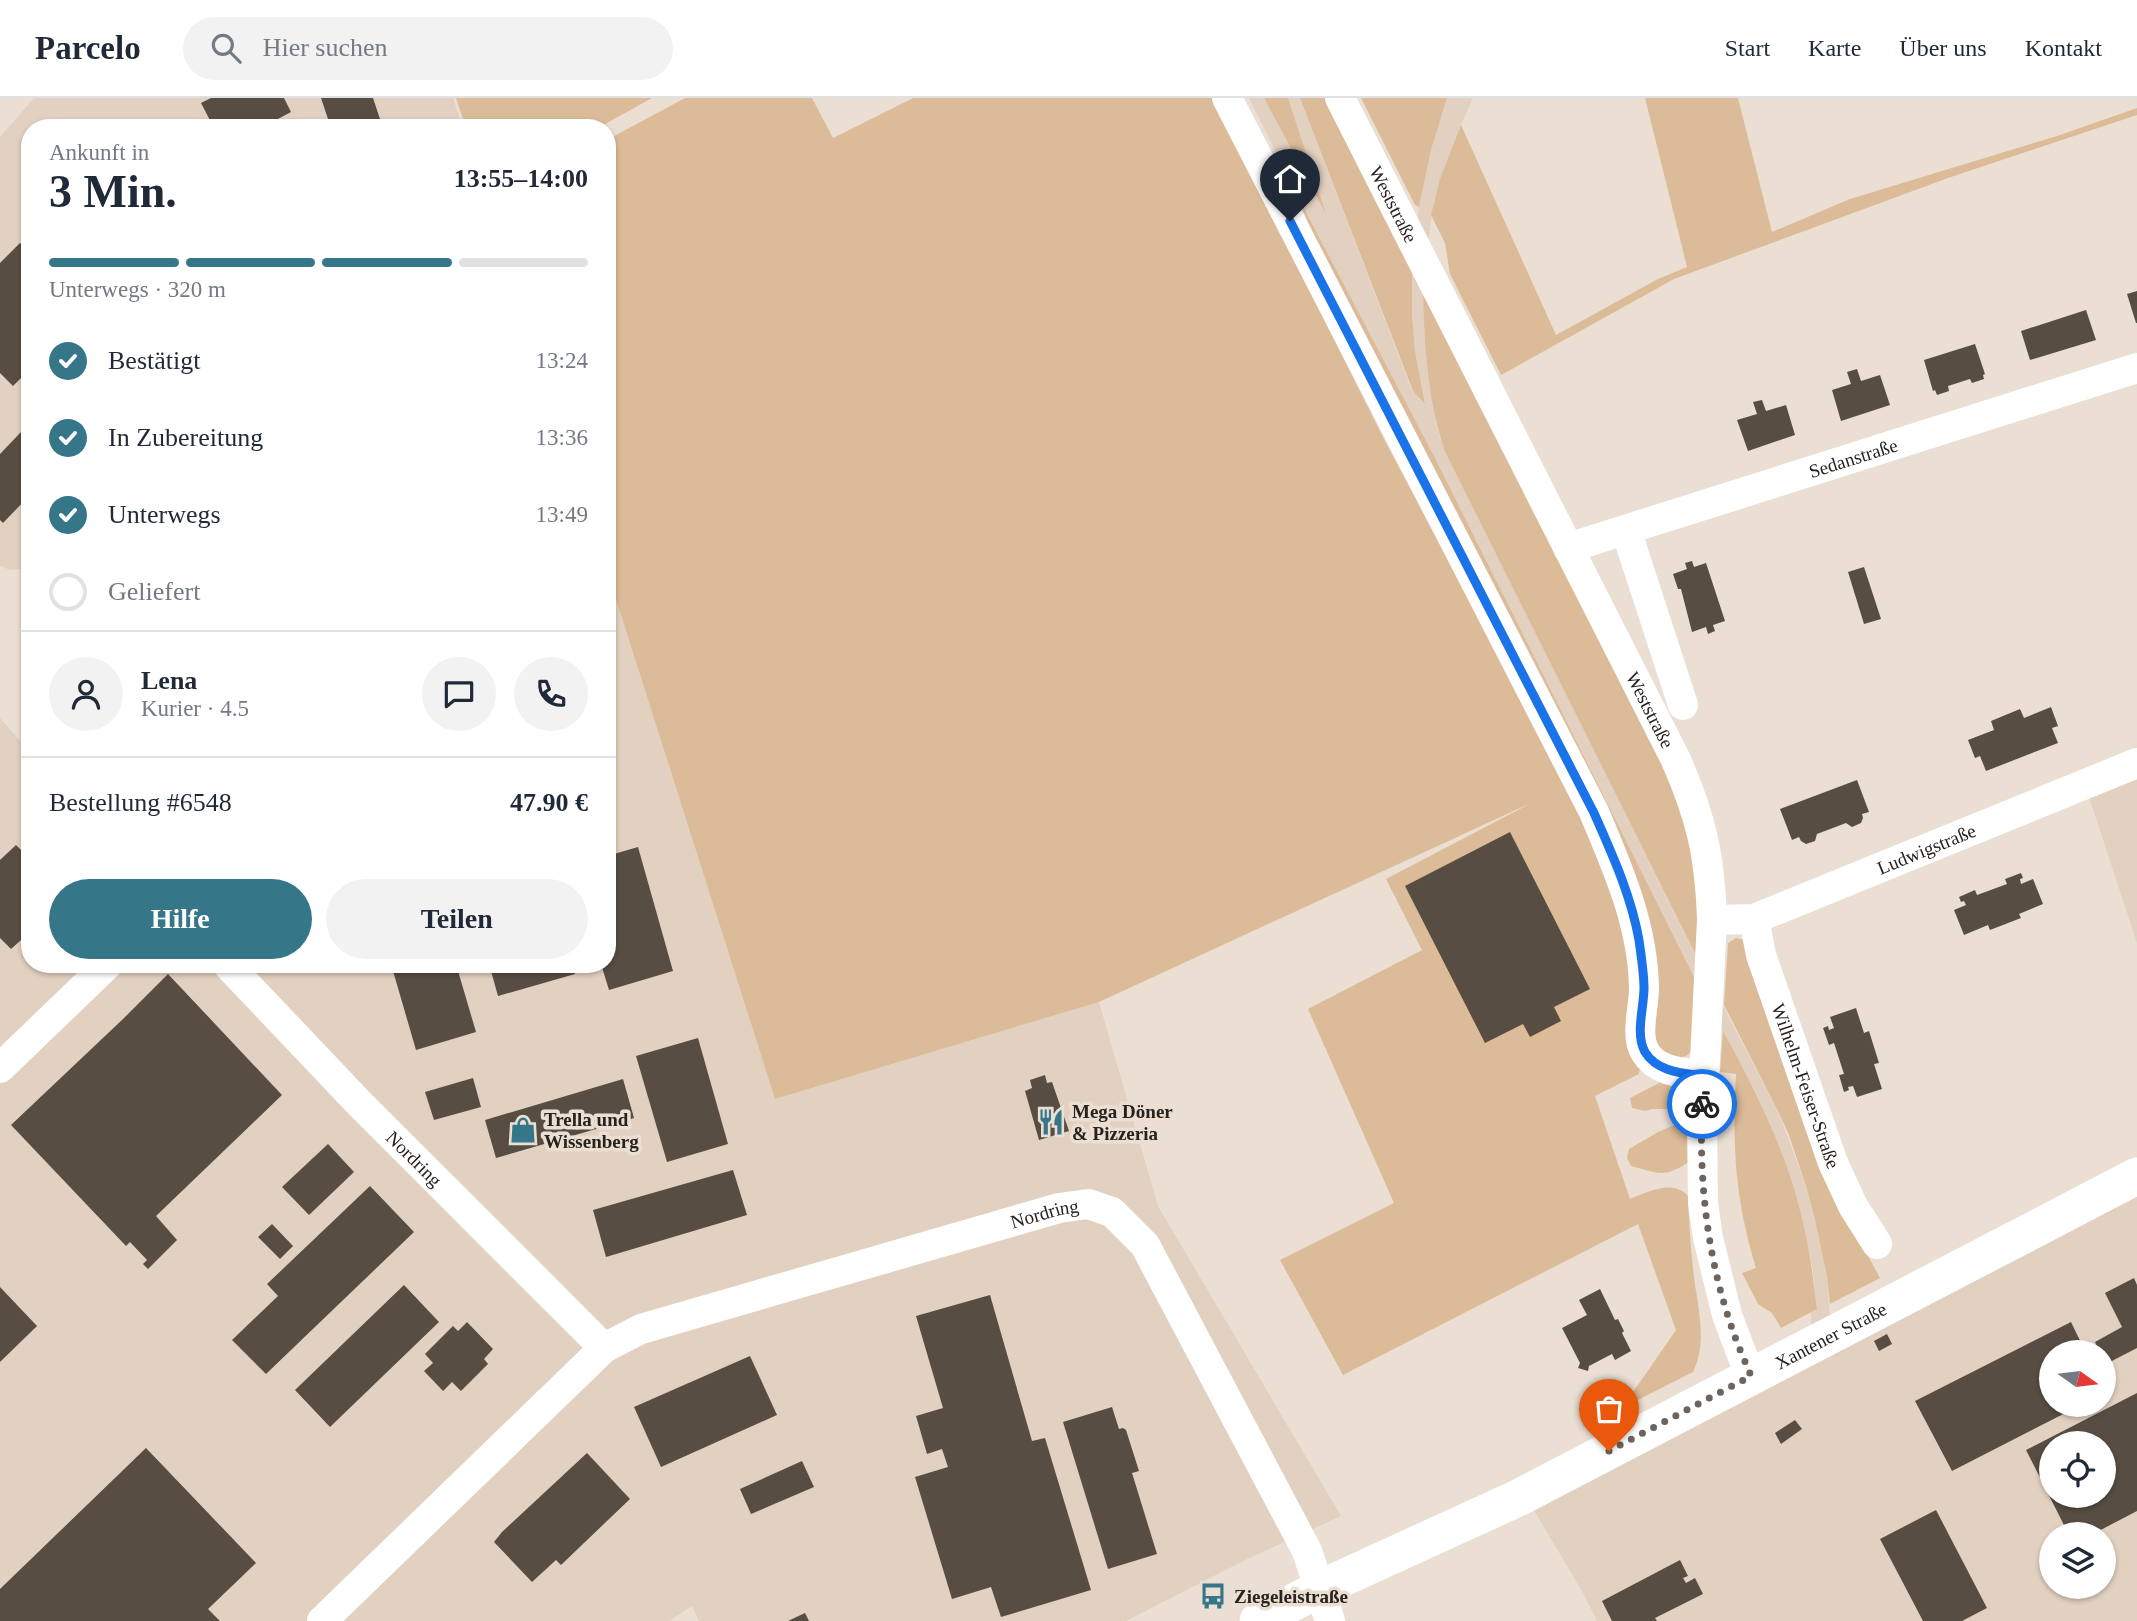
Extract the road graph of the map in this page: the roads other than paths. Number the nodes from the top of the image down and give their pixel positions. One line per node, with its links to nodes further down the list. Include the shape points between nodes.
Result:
1 (1227, 98): 13 (street, via 1594,813 1633,909 1644,988 1640,1040 1644,1051 1661,1067)
2 (1340, 98): 5 (street, Weststraße)
3 (2137, 369): 4 (street, Sedanstraße)
4 (1626, 530): 5 (street, Sedanstraße); 6 (street)
5 (1568, 548): 8 (street, Weststraße, via 1688,788 1706,847)
6 (1683, 705)
7 (2137, 764): 9 (street, Ludwigstraße)
8 (1712, 919): 9 (street, Ludwigstraße); 13 (street, Weststraße)
9 (1754, 919): 15 (street, Wilhelm-Feiser-Straße, via 1761,955 1833,1163)
10 (99, 973): 12 (street)
11 (236, 973): 16 (street, Nordring)
12 (0, 1068)
13 (1703, 1076): 17 (street, Weststraße, via 1703,1203 1727,1315)
14 (2137, 1177): 17 (main road, Xantener Straße)
15 (1877, 1244)
16 (604, 1349): 18 (street, Nordring, via 641,1329 1059,1208 1088,1204 1112,1212 1145,1245 1307,1551); 19 (street, Nordring)
17 (1751, 1376): 18 (main road, Xantener Straße)
18 (1325, 1605): 20 (main road, Xantener Straße)
19 (322, 1621)
20 (1258, 1621)

